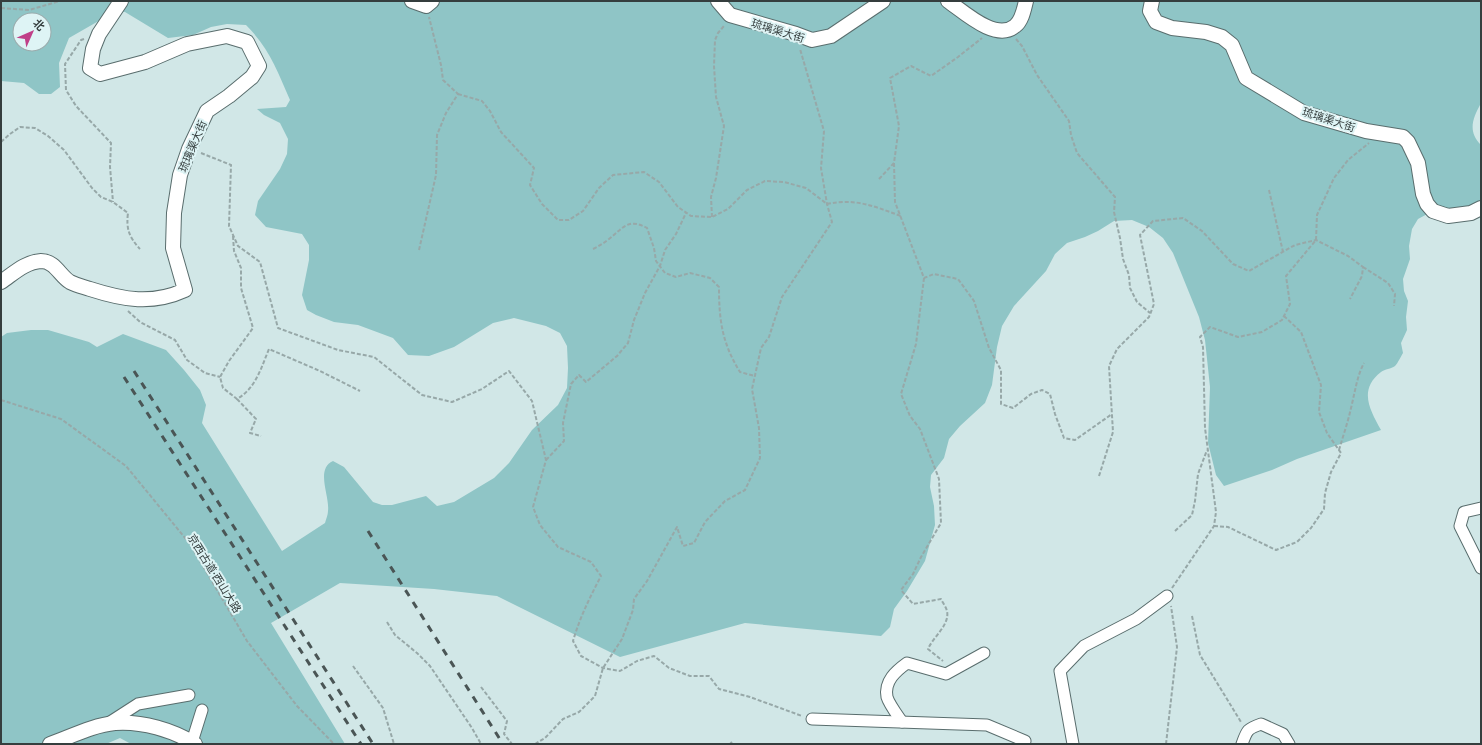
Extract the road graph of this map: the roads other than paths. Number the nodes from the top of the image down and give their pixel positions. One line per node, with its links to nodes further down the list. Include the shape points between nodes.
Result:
1 (121, 1): 10 (street, 琉璃渠大街, via 99,34 93,49 90,68 100,74 145,62 187,44 227,36 247,42 259,66 252,77 207,111 180,175 173,248 185,290 171,296 134,300 101,293 70,282 53,265 42,261 24,265)
2 (412, 1): 8 (street)
3 (718, 1): 4 (street, 琉璃渠大街, via 730,15 812,40 831,36)
4 (883, 1)
5 (948, 1): 6 (street, via 988,28 1000,32 1016,26)
6 (1026, 1)
7 (1152, 1): 9 (street, 琉璃渠大街, via 1150,11 1156,22 1172,28 1222,36 1232,45 1246,78 1304,113 1366,131 1403,137 1418,164 1423,194 1433,211 1448,216 1471,213)
8 (429, 3)
9 (1481, 208)
10 (1, 282)
11 (1481, 508): 12 (street, via 1464,512 1460,526)
12 (1481, 568)
13 (1167, 596): 23 (street, via 1136,620 1084,646 1060,671)
14 (984, 653): 18 (street, via 946,674 908,663 892,675 887,687 887,698)
15 (189, 695): 19 (street, via 138,704)
16 (202, 710): 20 (street)
17 (812, 720): 18 (street)
18 (902, 722): 22 (street, via 987,725 1025,741)
19 (105, 725): 20 (street, via 136,724 162,729); 21 (street)
20 (194, 743)
21 (50, 744)
22 (1024, 744)
23 (1073, 744)
24 (1242, 744): 25 (street, via 1246,730 1261,724 1283,734)
25 (1289, 744)

